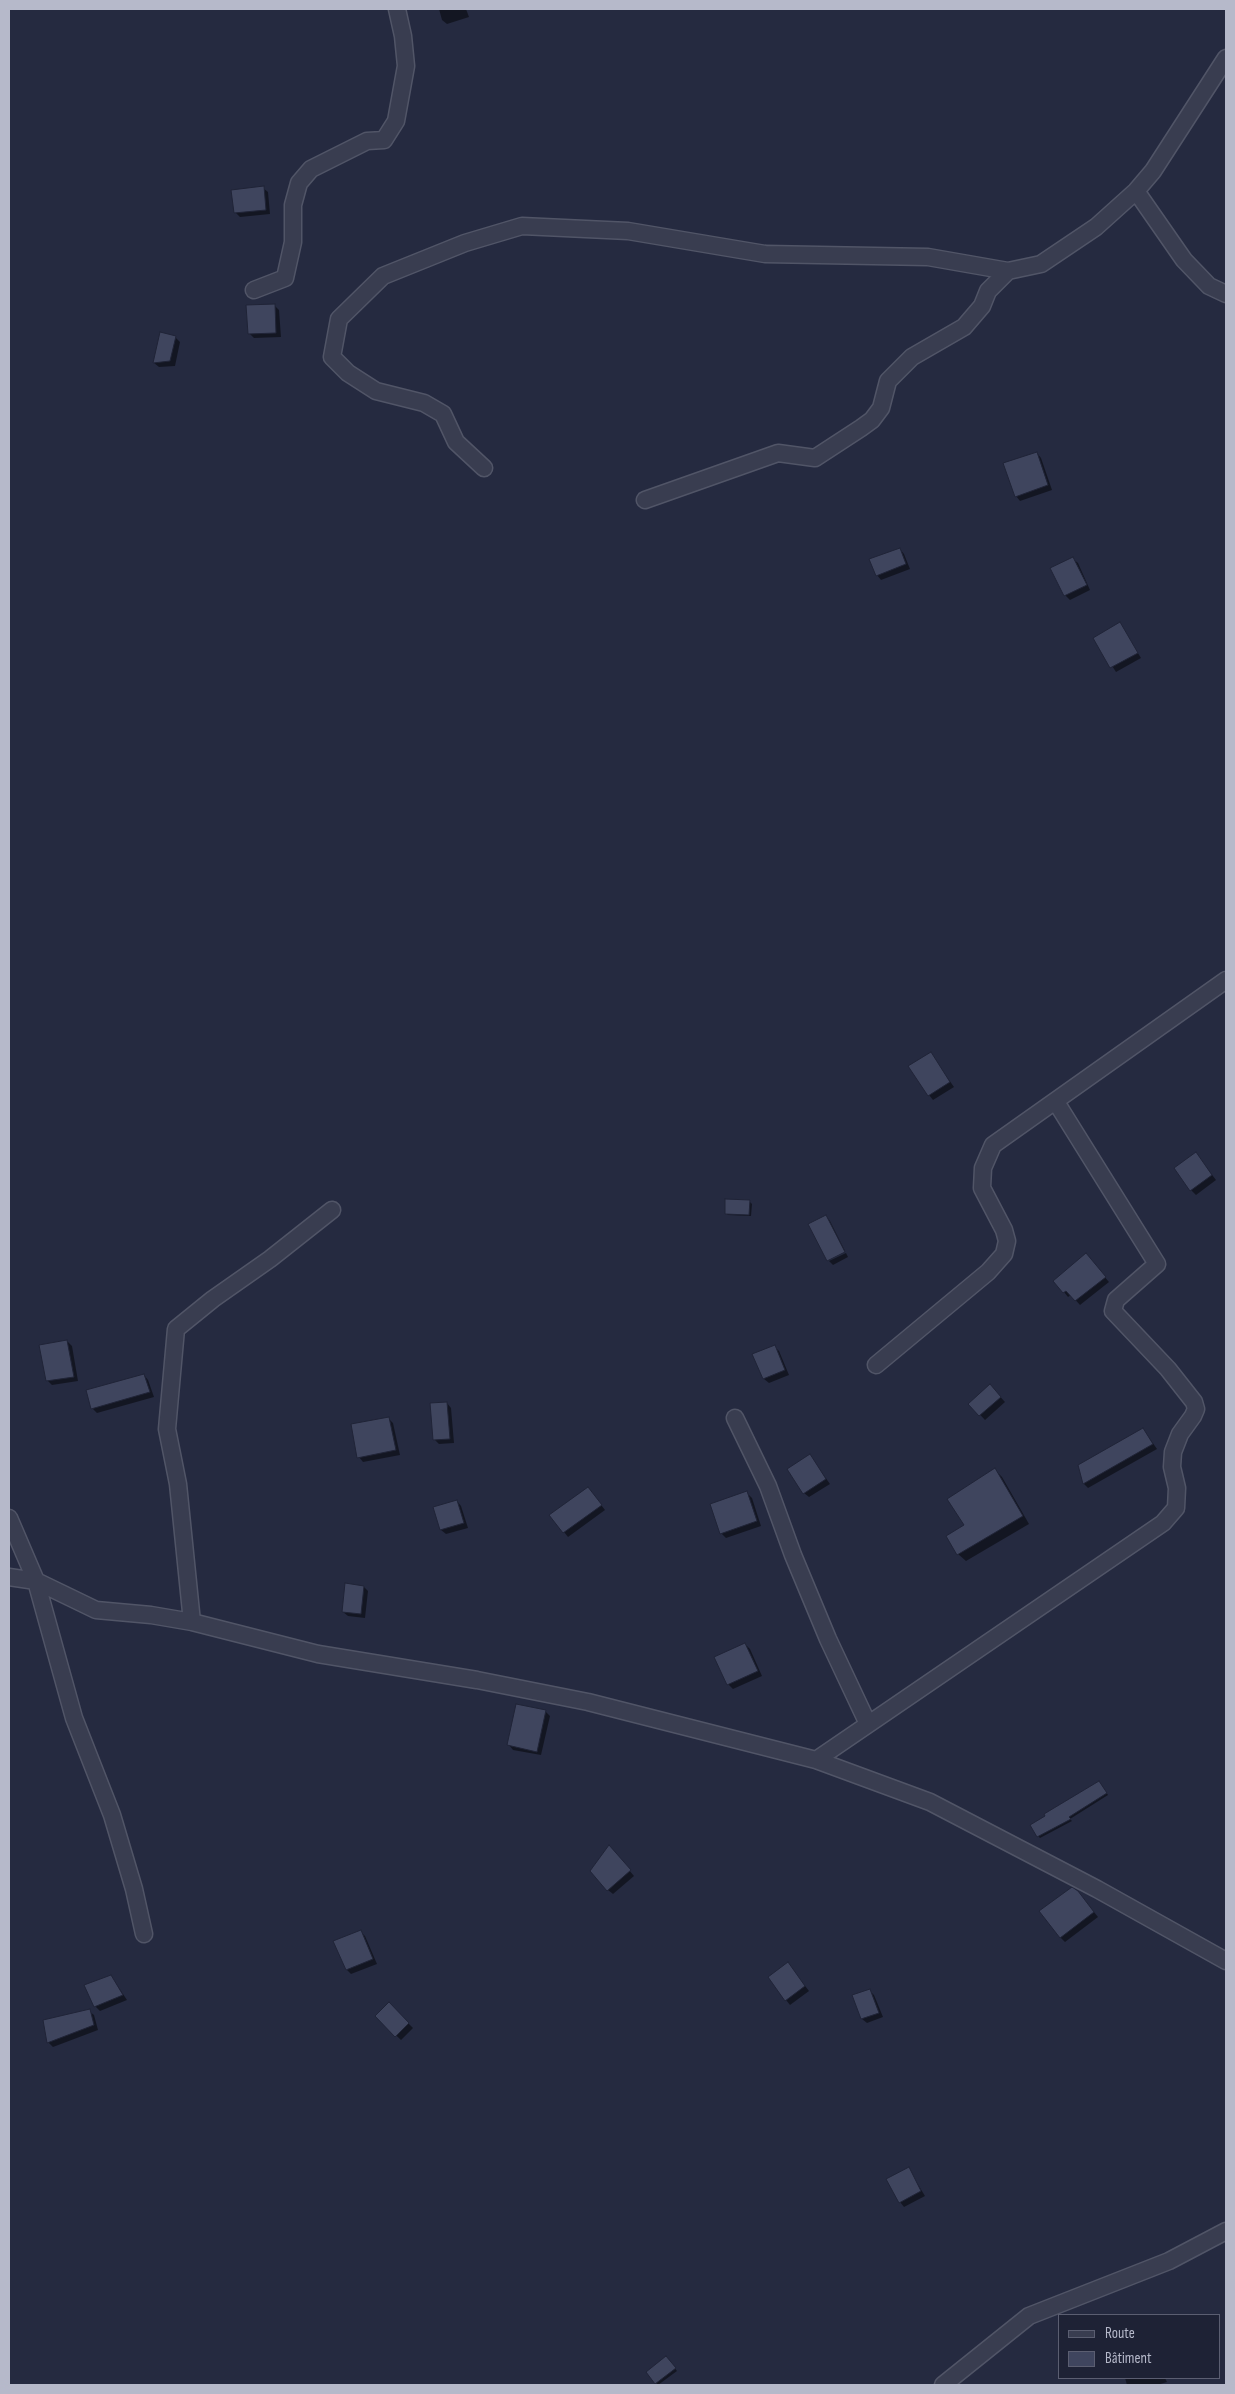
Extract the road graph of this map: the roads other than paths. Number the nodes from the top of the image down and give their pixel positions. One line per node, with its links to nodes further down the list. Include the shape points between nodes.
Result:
1 (397, 9): 5 (street, via 406,66 396,121 384,140 367,141 311,169 299,183 292,205 293,242 285,278)
2 (1226, 58): 3 (street, via 1153,171)
3 (1136, 191): 4 (street, via 1096,227 1041,264); 6 (street, via 1184,260 1209,286)
4 (1008, 271): 7 (street, via 928,257 765,254 628,231 522,226 464,243 383,276 339,319 332,357 348,373 376,391 424,403 443,414 456,442); 8 (street, via 988,291 982,306 964,327 912,357 888,381 881,408 872,420 815,458 778,453)
5 (254, 290)
6 (1226, 294)
7 (484, 468)
8 (644, 500)
9 (1226, 980): 10 (street)
10 (1056, 1102): 12 (street, via 993,1145 983,1168 982,1188 1004,1230 1004,1254 988,1272); 18 (street, via 1158,1264 1116,1300 1114,1311 1194,1402 1196,1409 1180,1434 1174,1452 1172,1467 1177,1488 1176,1508 1163,1523)
11 (332, 1210): 17 (street, via 176,1329 167,1429 178,1484)
12 (876, 1364)
13 (735, 1418): 18 (street, via 768,1486 828,1639)
14 (9, 1518): 16 (street)
15 (9, 1577): 16 (street)
16 (36, 1581): 17 (street, via 96,1610); 20 (street, via 74,1718 112,1815)
17 (192, 1622): 19 (street, via 318,1654 588,1702)
18 (868, 1724): 19 (street)
19 (816, 1760): 21 (street, via 930,1802)
20 (144, 1934)
21 (1226, 1961)
22 (1226, 2231): 23 (street, via 1169,2261 1028,2316)
23 (943, 2385)

